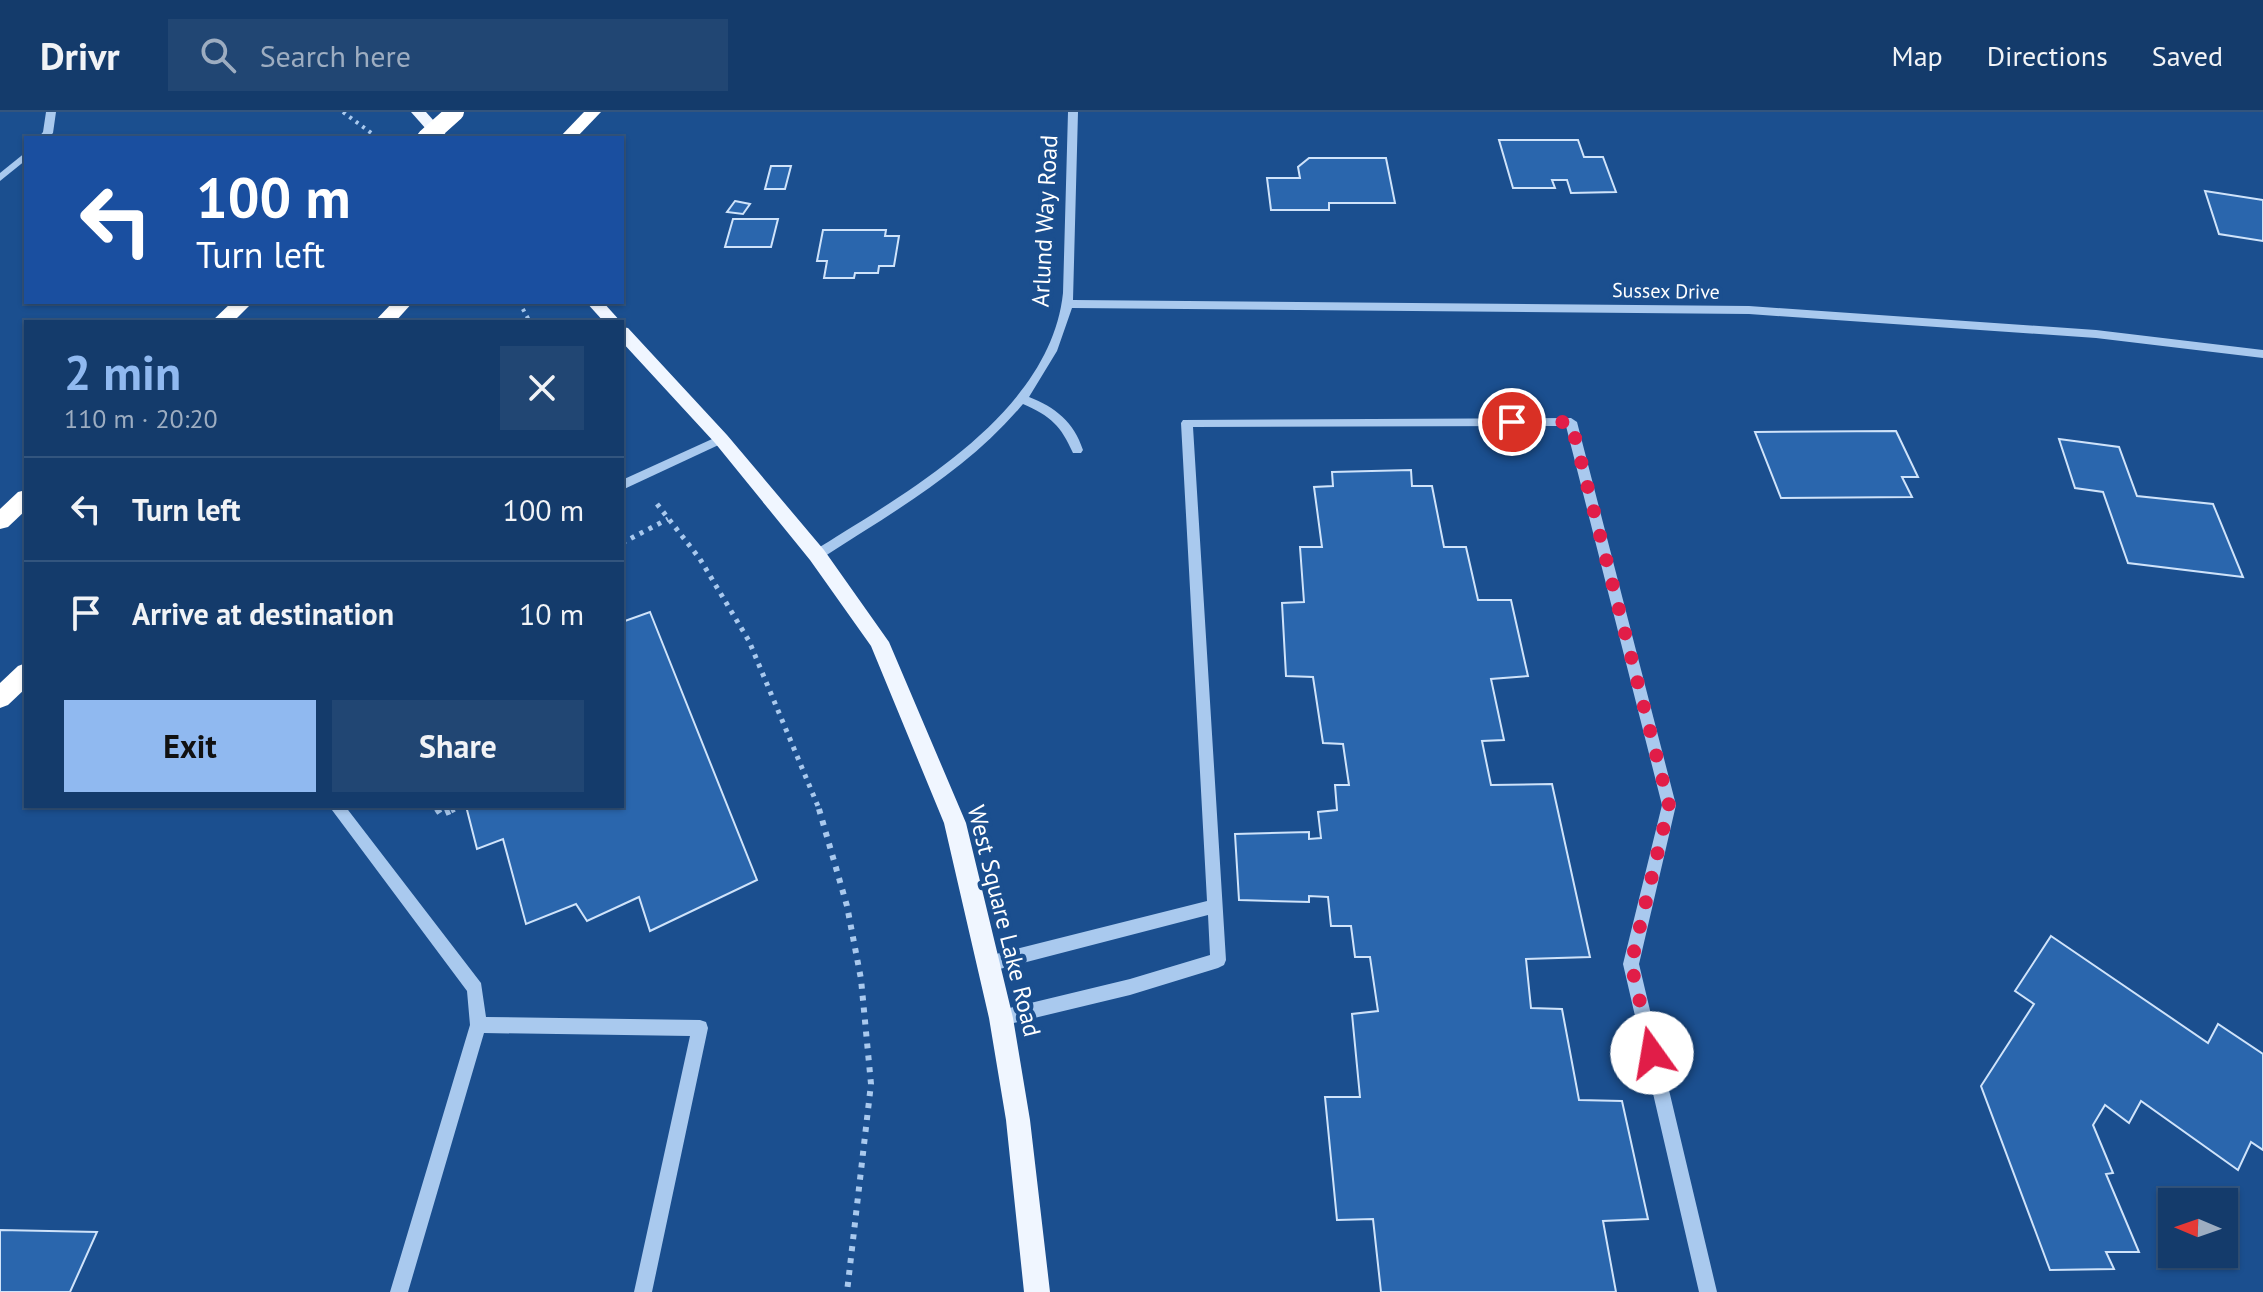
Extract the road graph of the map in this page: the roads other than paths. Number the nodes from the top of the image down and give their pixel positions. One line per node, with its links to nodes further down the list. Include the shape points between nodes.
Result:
1 (51, 112): 6 (street)
2 (418, 112): 8 (main road)
3 (455, 112): 7 (highway, bridge)
4 (593, 112): 9 (highway)
5 (1073, 112): 15 (street, Arlund Way Road)
6 (45, 136)
7 (428, 136)
8 (440, 136)
9 (569, 136)
10 (24, 157): 11 (street)
11 (0, 178)
12 (242, 304): 16 (highway)
13 (402, 304): 17 (highway)
14 (596, 304): 18 (main road)
15 (1067, 304): 20 (street, Sussex Drive, via 1749,310 2096,334); 21 (street, Arlund Way Road, via 1055,346)
16 (223, 320)
17 (386, 320)
18 (611, 320)
19 (624, 334): 22 (main road, West Square Lake Road)
20 (2263, 354)
21 (1023, 399): 23 (street, via 1059,418); 27 (street, Arlund Way Road, via 956,461)
22 (721, 439): 24 (street); 27 (main road, West Square Lake Road)
23 (1077, 450)
24 (624, 484)
25 (24, 500): 26 (highway)
26 (0, 521)
27 (817, 555): 32 (main road, West Square Lake Road, via 879,642 938,781 955,823)
28 (24, 675): 29 (highway)
29 (0, 698)
30 (338, 808): 34 (street, via 475,988)
31 (1215, 906): 32 (street); 33 (street, via 1218,960); 38 (street, via 1187,423 1571,422 1669,805 1631,964)
32 (988, 964): 33 (main road, West Square Lake Road)
33 (1001, 1018): 37 (main road, West Square Lake Road)
34 (478, 1025): 35 (street); 36 (street, via 700,1028)
35 (399, 1292)
36 (643, 1292)
37 (1037, 1292)
38 (1708, 1292)

